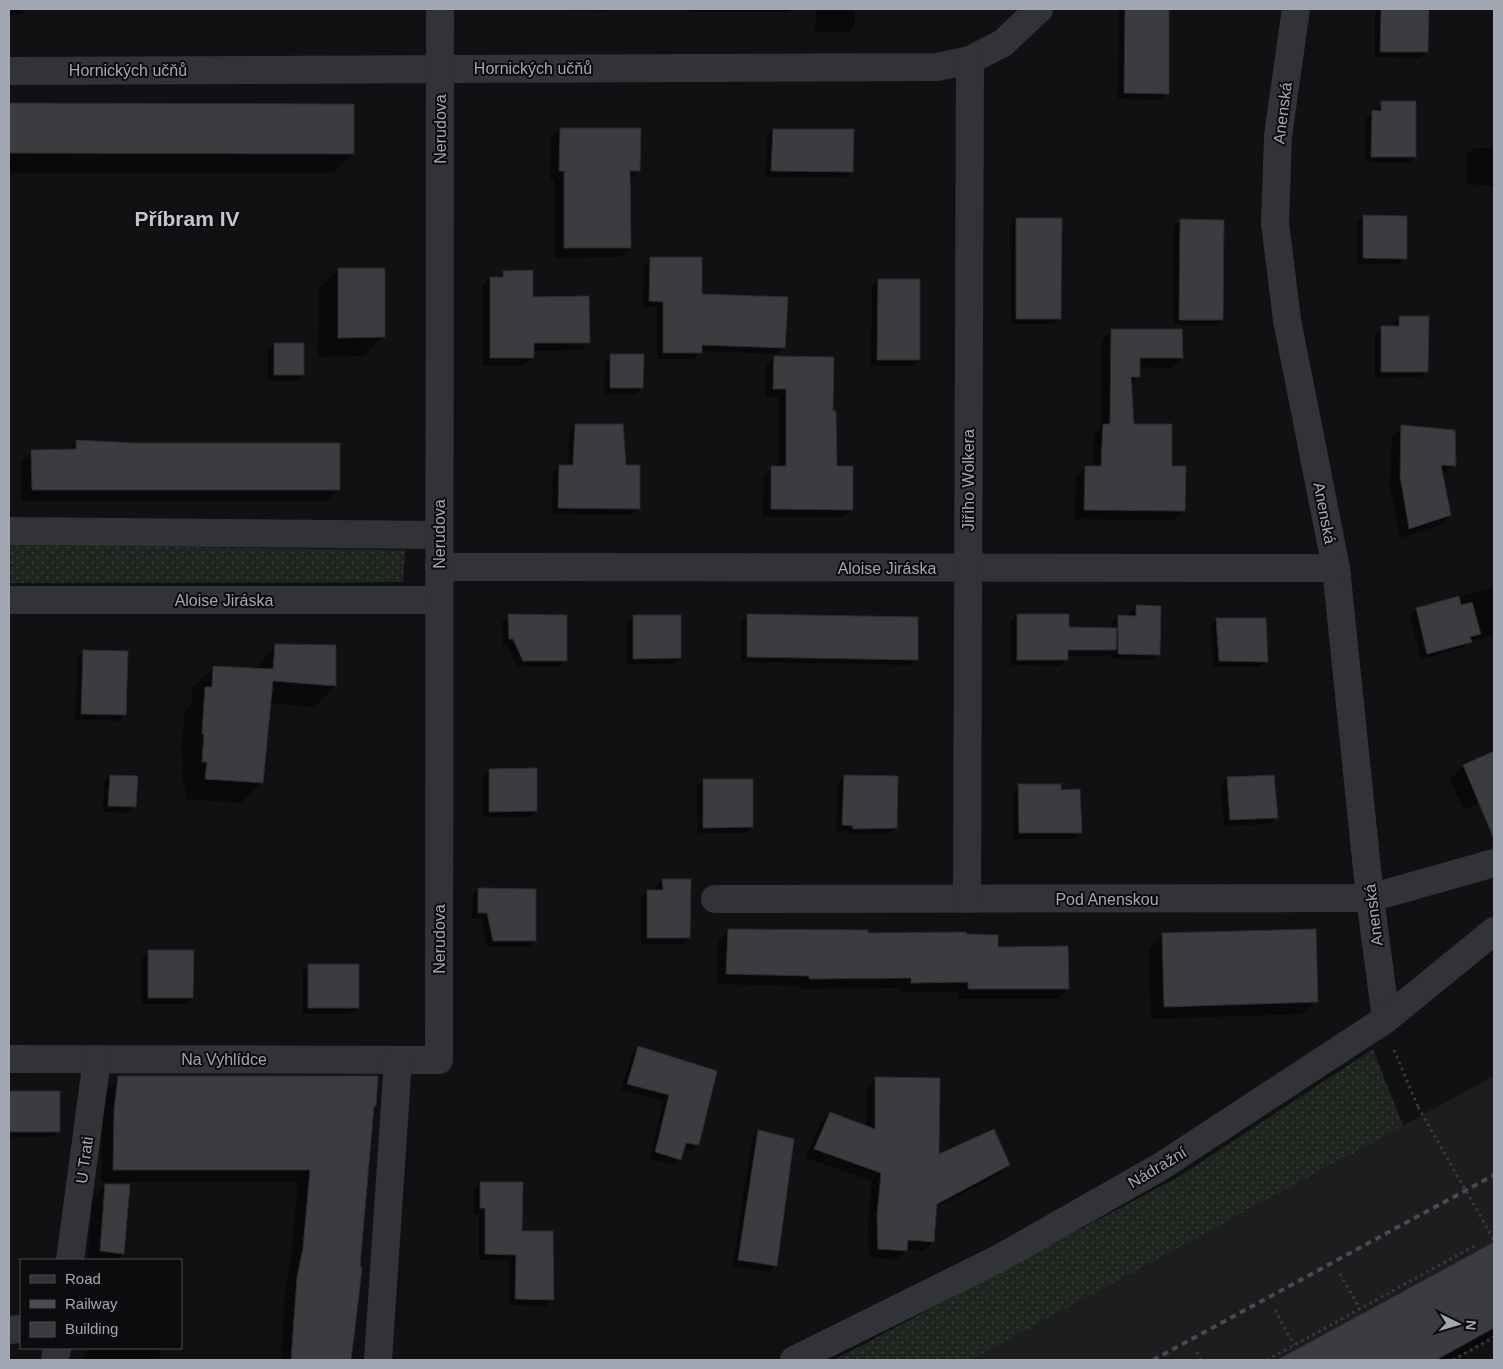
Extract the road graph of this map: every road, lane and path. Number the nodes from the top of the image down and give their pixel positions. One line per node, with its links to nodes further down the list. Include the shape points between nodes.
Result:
1 (440, 9): 5 (street, Nerudova)
2 (1039, 9): 4 (street, Hornických učňů, via 1003,43)
3 (1296, 9): 11 (street, Anenská, via 1278,136 1275,223 1288,320)
4 (970, 60): 5 (street, Hornických učňů, via 937,67); 10 (street, Jiřího Wolkera)
5 (440, 68): 6 (street, Hornických učňů); 8 (street, Nerudova)
6 (9, 70)
7 (9, 531): 8 (street)
8 (439, 534): 9 (street, Nerudova)
9 (439, 568): 10 (street, Aloise Jiráska); 13 (street, Nerudova)
10 (968, 568): 11 (street, Aloise Jiráska); 17 (street, Jiřího Wolkera)
11 (1336, 568): 15 (street, Anenská)
12 (9, 600): 13 (street, Aloise Jiráska)
13 (439, 600): 24 (street, Nerudova)
14 (1494, 863): 15 (street, Pod Anenskou)
15 (1370, 898): 17 (street, Pod Anenskou); 19 (street, Anenská)
16 (715, 899): 17 (street, Pod Anenskou)
17 (967, 899)
18 (1494, 932): 19 (street, Nádražní)
19 (1386, 1019): 35 (street, Nádražní, via 1152,1172 1000,1258)
20 (1395, 1055): 25 (path, bridge, via 1418,1107)
21 (9, 1059): 22 (street, Na Vyhlídce)
22 (97, 1059): 23 (street, Na Vyhlídce); 27 (street, U Trati)
23 (398, 1060): 24 (street, Na Vyhlídce); 34 (street)
24 (439, 1060)
25 (1494, 1240)
26 (1476, 1245): 29 (path)
27 (70, 1259)
28 (1340, 1274): 29 (path)
29 (1360, 1309): 32 (path)
30 (1275, 1310): 32 (path)
31 (1494, 1337): 38 (path)
32 (1294, 1345): 37 (path)
33 (1197, 1352): 36 (path)
34 (378, 1360)
35 (794, 1360)
36 (1201, 1360)
37 (1267, 1360)
38 (1453, 1360)

